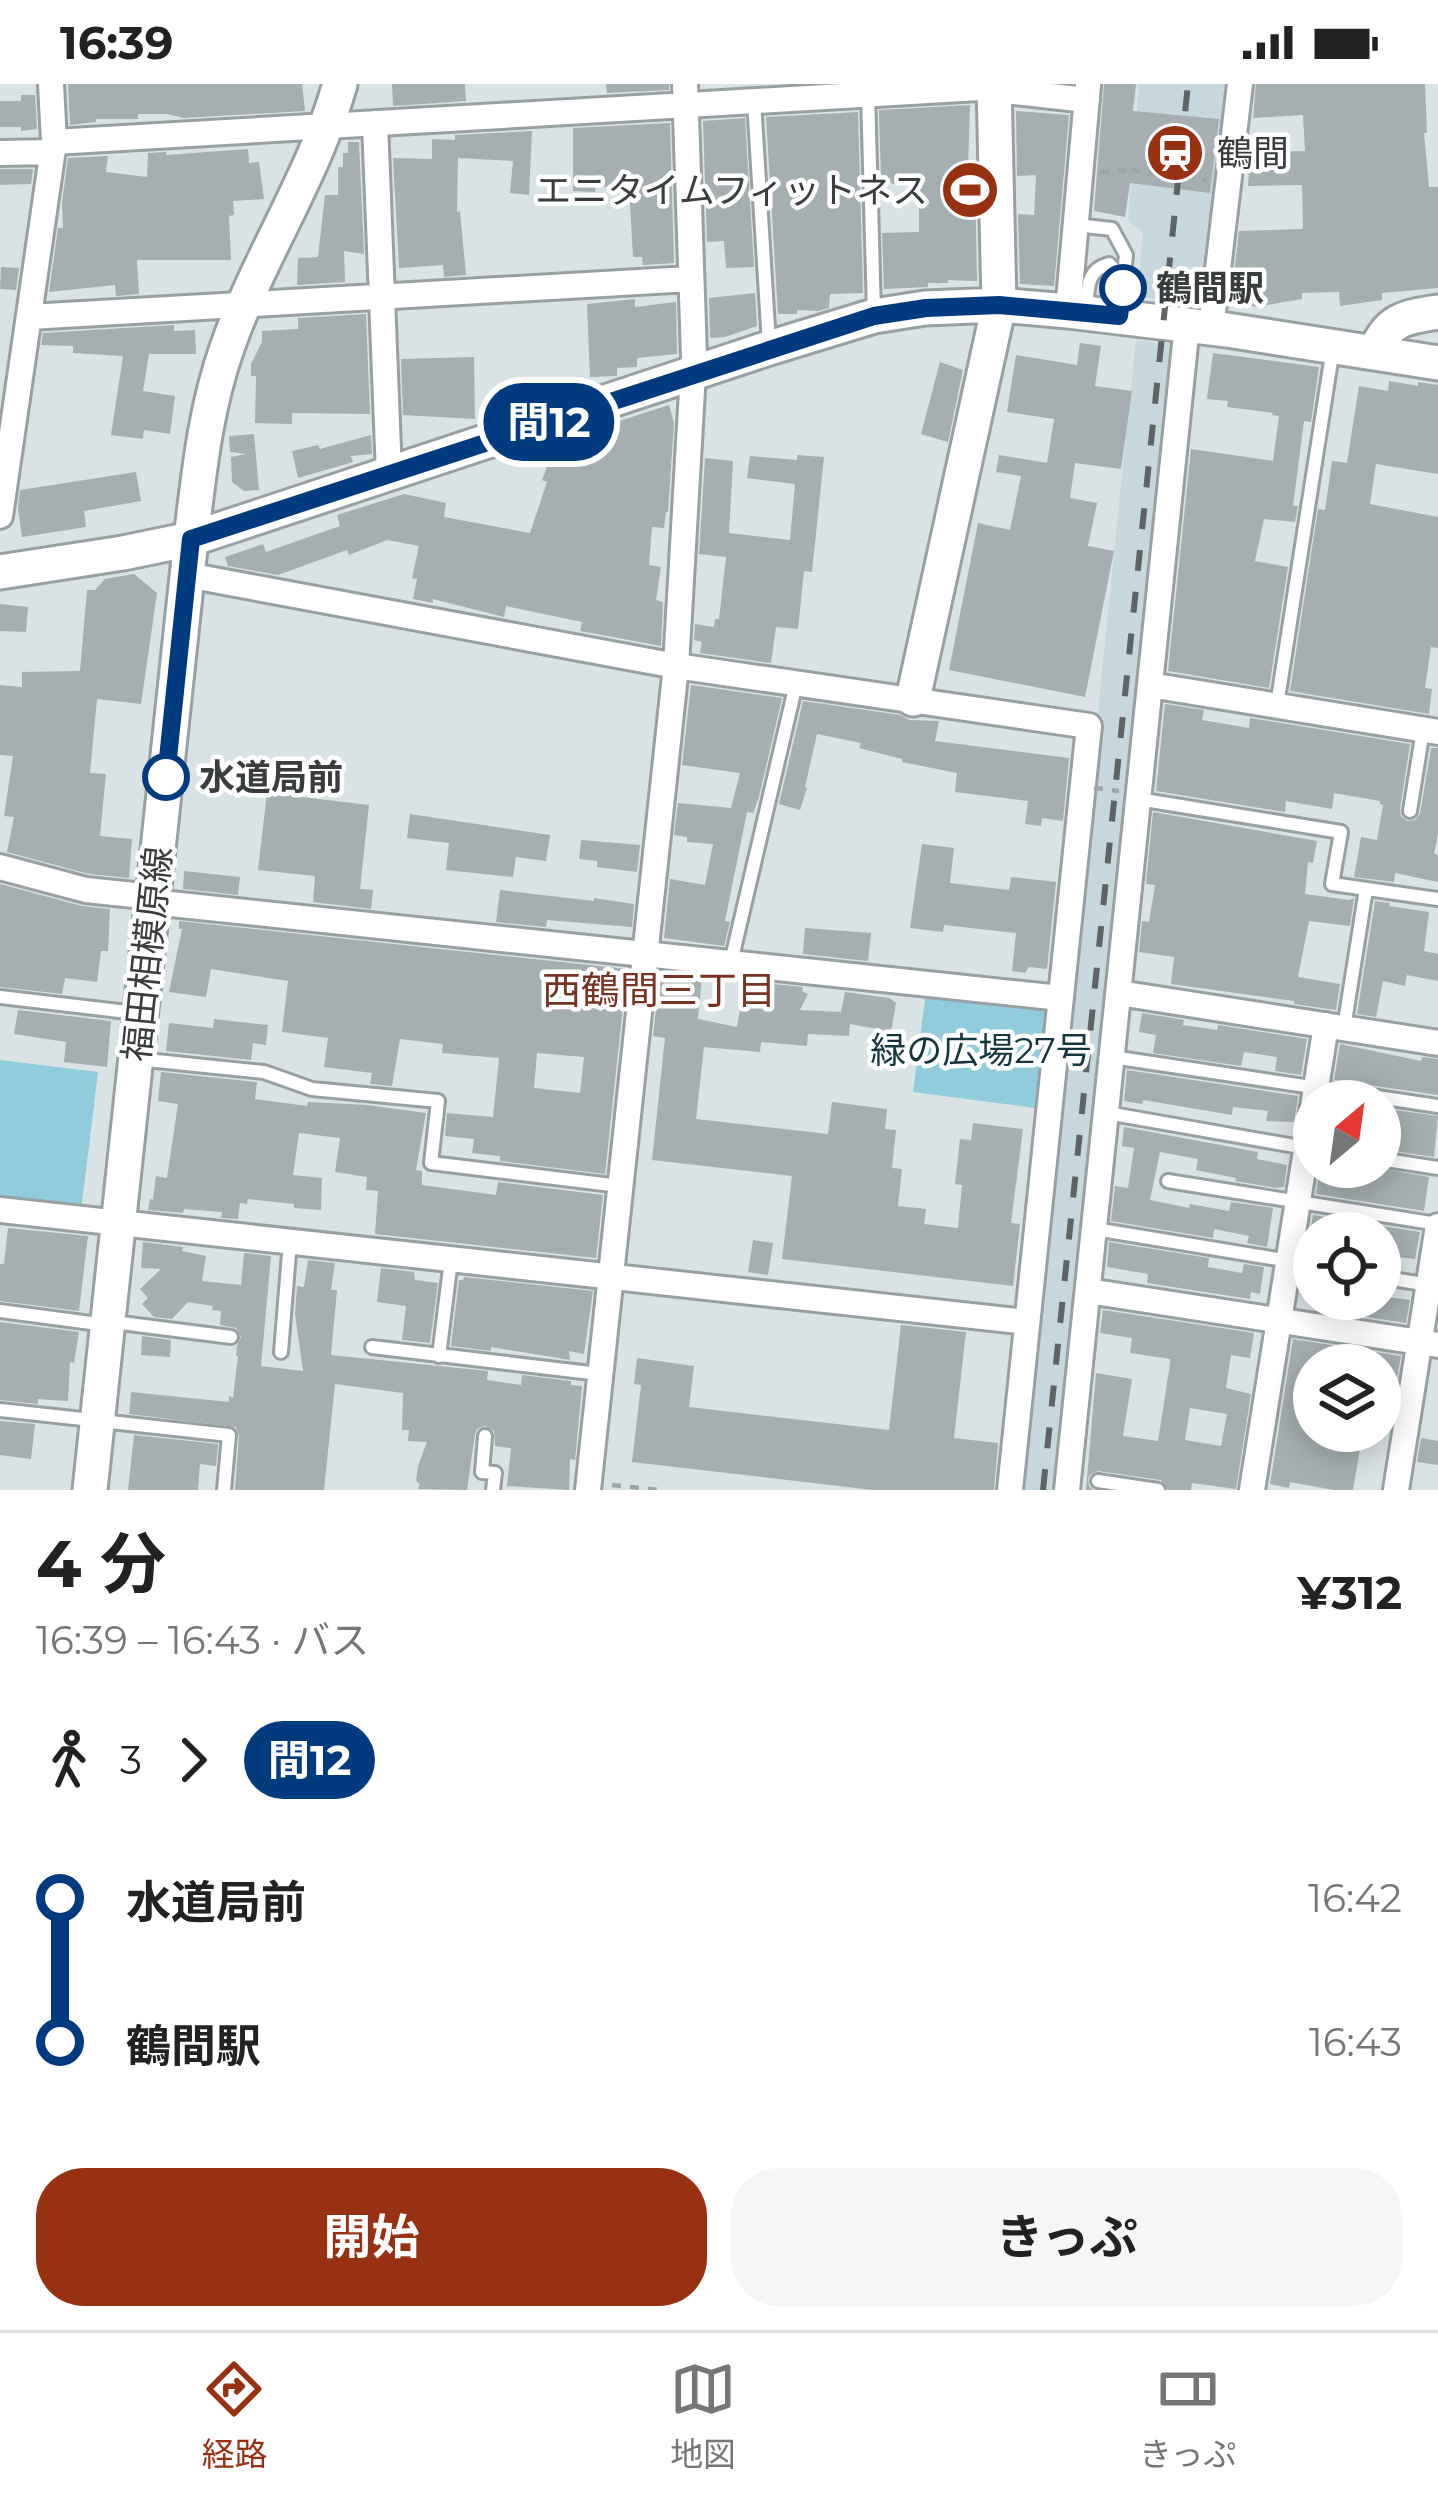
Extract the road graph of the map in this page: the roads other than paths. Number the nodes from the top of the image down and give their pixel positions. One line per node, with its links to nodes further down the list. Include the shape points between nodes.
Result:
1 (51, 84): 11 (street)
2 (340, 84): 10 (street, 福田相模原線)
3 (1240, 84): 22 (street)
4 (994, 87): 5 (street); 6 (street); 17 (street)
5 (868, 92): 8 (street); 20 (lane)
6 (1088, 92): 13 (street)
7 (686, 94): 8 (street); 9 (street); 14 (street)
8 (758, 94): 24 (lane)
9 (375, 123): 10 (street); 15 (street)
10 (326, 126): 11 (street); 16 (street, 福田相模原線)
11 (53, 147): 12 (street); 21 (street)
12 (0, 153)
13 (1076, 225): 18 (street); 18 (lane, via 1112,229 1126,255)
14 (690, 279): 15 (street); 27 (street)
15 (382, 296): 16 (street); 28 (street)
16 (244, 305): 21 (street); 30 (street, 福田相模原線, via 210,401)
17 (999, 305): 18 (street); 20 (street); 36 (street)
18 (1099, 307): 22 (street)
19 (1438, 313): 25 (street, via 1402,317)
20 (874, 316): 24 (street)
21 (29, 317): 29 (street)
22 (1199, 326): 23 (street); 35 (street)
23 (1334, 347): 25 (street); 37 (lane)
24 (769, 348): 27 (street)
25 (1375, 353): 26 (street)
26 (1438, 363)
27 (694, 374): 28 (street); 33 (street)
28 (389, 474): 30 (street)
29 (0, 516)
30 (191, 539): 31 (street); 32 (street, 福田相模原線)
31 (0, 572)
32 (187, 575): 33 (street); 43 (street, 福田相模原線)
33 (676, 666): 34 (street); 45 (street)
34 (797, 683): 36 (street); 46 (lane)
35 (1150, 686): 37 (street); 39 (street)
36 (913, 699): 49 (street, via 1089,727)
37 (1277, 705): 38 (street)
38 (1434, 729): 40 (lane)
39 (1128, 795): 42 (lane, via 1341,832 1332,884); 47 (street)
40 (1410, 811)
41 (0, 867): 43 (street)
42 (1366, 889): 44 (lane); 51 (lane)
43 (153, 899): 45 (street); 50 (street, 福田相模原線)
44 (1438, 899)
45 (644, 953): 46 (street); 64 (street)
46 (731, 963): 49 (street)
47 (1119, 993): 51 (street); 53 (street)
48 (0, 997): 50 (lane)
49 (1060, 998): 81 (street)
50 (140, 1014): 54 (street, 福田相模原線)
51 (1335, 1026): 52 (street); 55 (street)
52 (1438, 1043)
53 (1112, 1058): 56 (lane); 59 (street)
54 (136, 1059): 64 (lane, via 438,1101 431,1163); 68 (street, 福田相模原線)
55 (1318, 1080)
56 (1293, 1083)
57 (1401, 1100): 58 (lane)
58 (1438, 1106)
59 (1107, 1112): 60 (lane); 70 (street)
60 (1293, 1145)
61 (1401, 1162): 62 (lane)
62 (1438, 1168)
63 (1168, 1181): 66 (lane)
64 (620, 1186): 75 (street)
65 (1301, 1188): 66 (street)
66 (1298, 1202): 69 (lane); 73 (street)
67 (0, 1210): 68 (street)
68 (118, 1222): 71 (street); 82 (street, 福田相模原線)
69 (1438, 1225): 77 (street)
70 (1095, 1229): 73 (lane); 78 (street)
71 (290, 1241): 72 (street); 86 (lane)
72 (451, 1259): 75 (street); 87 (lane)
73 (1288, 1261): 74 (lane); 80 (street)
74 (1293, 1262)
75 (611, 1276): 81 (street); 88 (street)
76 (1401, 1280): 77 (lane)
77 (1429, 1285): 84 (street)
78 (1088, 1291): 80 (street); 98 (street)
79 (0, 1311): 82 (lane)
80 (1279, 1320): 84 (street); 100 (street)
81 (1027, 1322): 97 (street)
82 (108, 1324): 83 (lane); 90 (street, 福田相模原線)
83 (231, 1337)
84 (1429, 1344): 101 (street)
85 (372, 1347): 87 (lane)
86 (281, 1352)
87 (439, 1356): 88 (lane)
88 (599, 1374): 93 (street)
89 (0, 1410): 90 (lane)
90 (98, 1421): 94 (street, 福田相模原線); 95 (lane, via 229,1435)
91 (485, 1436): 96 (lane, via 482,1472 495,1474)
92 (1098, 1481): 99 (lane)
93 (588, 1486)
94 (90, 1490)
95 (224, 1490)
96 (493, 1490)
97 (1010, 1490)
98 (1067, 1490)
99 (1159, 1490)
100 (1252, 1490)
101 (1396, 1490)

